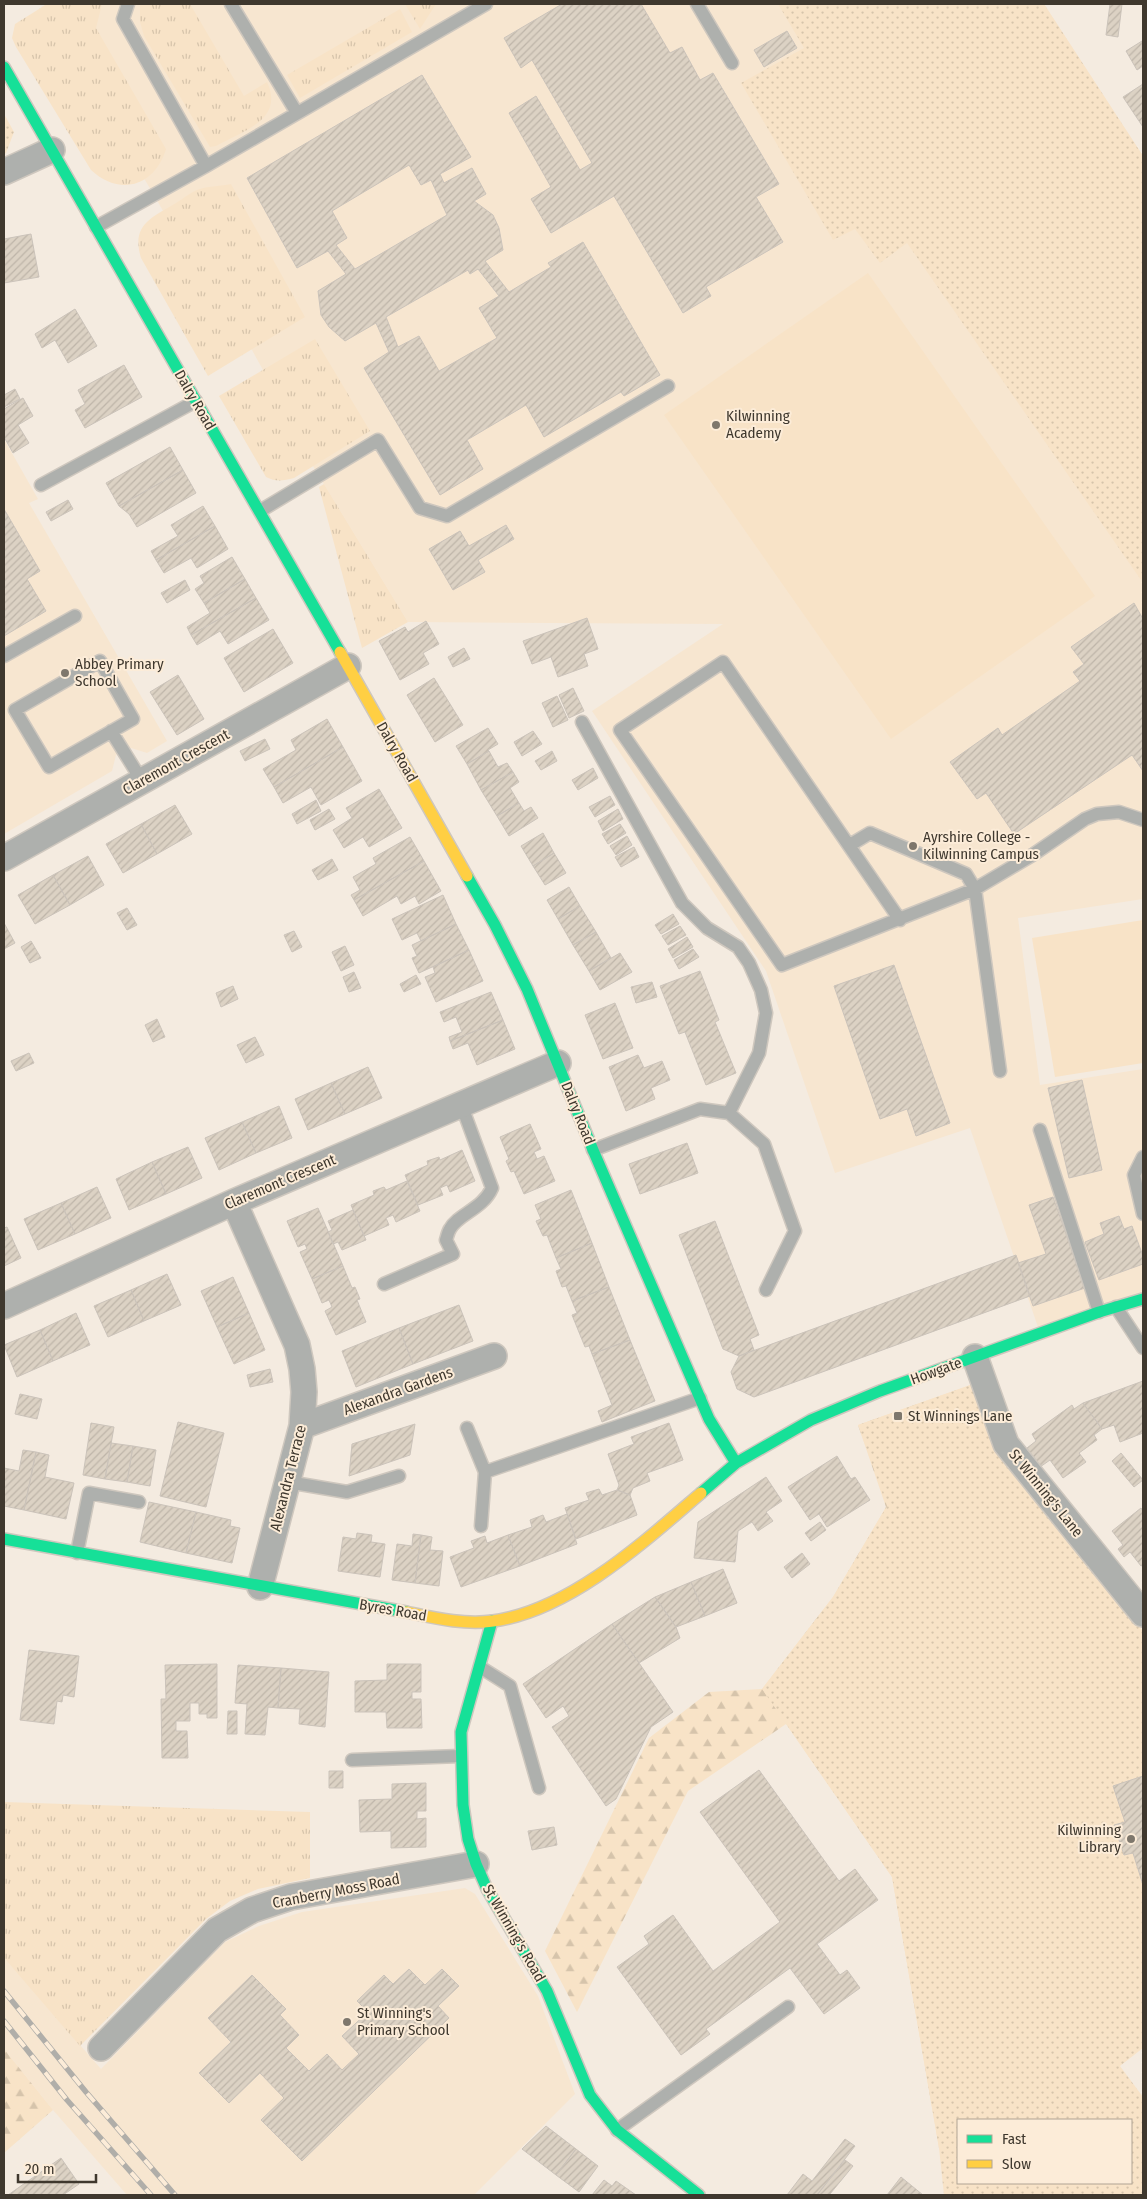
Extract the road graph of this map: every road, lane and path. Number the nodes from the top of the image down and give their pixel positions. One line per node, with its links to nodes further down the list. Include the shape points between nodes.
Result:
1 (128, 4): 10 (lane, via 123,19)
2 (231, 4): 8 (lane)
3 (486, 4): 5 (lane)
4 (697, 4): 6 (lane)
5 (472, 7): 8 (lane)
6 (732, 63)
7 (4, 67): 9 (main road, Dalry Road)
8 (296, 113): 10 (lane)
9 (52, 150): 11 (street); 12 (main road, Dalry Road)
10 (206, 166): 12 (lane)
11 (4, 172)
12 (96, 227): 14 (main road, Dalry Road)
13 (668, 386): 16 (lane, via 447,516 420,508 378,440)
14 (196, 401): 15 (lane); 16 (main road, Dalry Road)
15 (41, 484)
16 (260, 511): 19 (main road, Dalry Road)
17 (75, 616): 18 (lane)
18 (4, 656)
19 (348, 666): 22 (street, Claremont Crescent); 28 (main road, Dalry Road, via 494,925 527,989)
20 (582, 722): 31 (lane, via 682,903 707,928 738,947 762,990 766,1013 759,1053)
21 (111, 731): 21 (lane, via 48,767 15,710 100,662 133,718); 22 (lane)
22 (142, 781): 25 (street, Claremont Crescent)
23 (1143, 820): 26 (lane, via 1119,812 1091,817)
24 (850, 845): 26 (lane, via 870,833 966,874); 27 (lane); 27 (lane, via 723,662 620,730 782,965)
25 (4, 858)
26 (975, 889): 27 (lane); 29 (lane)
27 (900, 920)
28 (558, 1063): 30 (street, Claremont Crescent); 33 (main road, Dalry Road)
29 (1000, 1071)
30 (461, 1104): 35 (street, Claremont Crescent); 37 (lane, via 492,1188 489,1196 450,1228 446,1240 453,1254)
31 (729, 1112): 33 (lane, via 700,1109); 38 (lane, via 764,1144 795,1231)
32 (1040, 1130): 42 (lane)
33 (593, 1150): 46 (main road, Dalry Road)
34 (1143, 1157): 36 (lane, via 1134,1175)
35 (234, 1202): 40 (street, Claremont Crescent); 47 (street, Alexandra Terrace, via 297,1345 303,1384)
36 (1143, 1214)
37 (384, 1284)
38 (766, 1290)
39 (1143, 1299): 41 (main road, Howgate)
40 (4, 1306)
41 (1116, 1307): 42 (main road, Howgate); 43 (lane)
42 (1099, 1312): 45 (main road, Howgate)
43 (1143, 1348)
44 (494, 1356): 47 (street, Alexandra Gardens)
45 (975, 1357): 49 (main road, Howgate, via 811,1420); 58 (street, St Winning's Lane, via 1006,1444)
46 (700, 1398): 49 (main road, Dalry Road); 50 (lane)
47 (302, 1426): 52 (street, Alexandra Terrace)
48 (467, 1428): 50 (lane)
49 (736, 1463): 59 (main road, Byres Road, via 629,1554 555,1602 524,1615)
50 (485, 1472): 54 (lane)
51 (399, 1476): 52 (lane, via 347,1492)
52 (288, 1482): 57 (street, Alexandra Terrace)
53 (139, 1502): 56 (lane, via 89,1493)
54 (481, 1526)
55 (4, 1539): 56 (main road, Byres Road)
56 (78, 1553): 57 (main road, Byres Road)
57 (260, 1587): 59 (main road, Byres Road, via 442,1619)
58 (1143, 1614)
59 (492, 1621): 60 (main road, St Winning's Road)
60 (480, 1668): 61 (main road, St Winning's Road, via 464,1716); 63 (lane, via 510,1686)
61 (460, 1756): 62 (lane); 64 (main road, St Winning's Road, via 463,1805)
62 (352, 1760)
63 (539, 1788)
64 (476, 1864): 66 (street, Cranberry Moss Road, via 291,1897 252,1910 217,1930); 67 (main road, St Winning's Road, via 487,1889 547,1991 590,2095)
65 (788, 2007): 67 (lane)
66 (100, 2048)
67 (617, 2130): 68 (main road, St Winning's Road)
68 (698, 2195)

